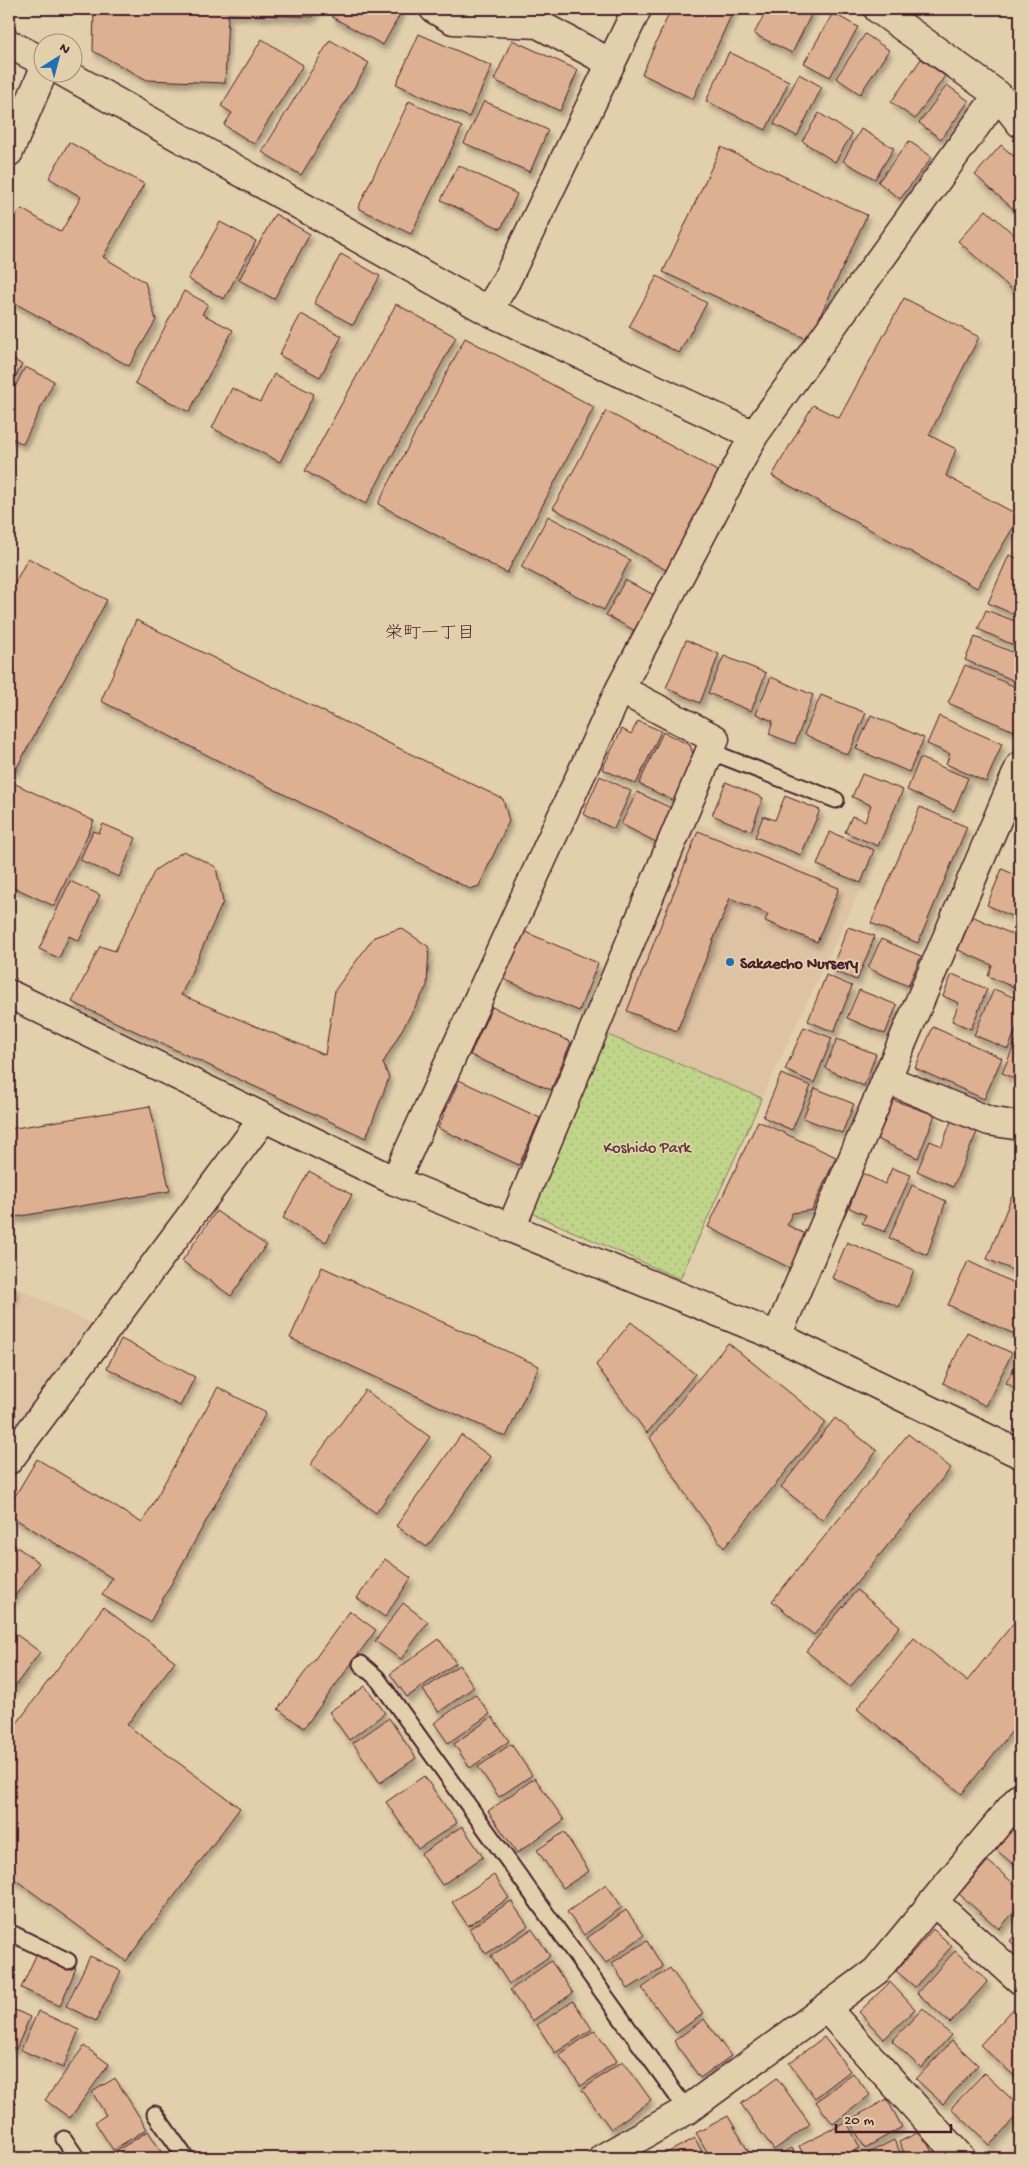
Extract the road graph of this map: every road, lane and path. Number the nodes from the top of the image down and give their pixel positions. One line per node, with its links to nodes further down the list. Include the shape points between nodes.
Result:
1 (434, 9): 6 (street, via 453,20 538,24)
2 (637, 9): 6 (street)
3 (878, 9): 9 (street)
4 (9, 44): 5 (street)
5 (32, 56)
6 (611, 63): 12 (street, via 506,281)
7 (39, 82): 11 (street)
8 (81, 82): 12 (street)
9 (998, 95): 10 (street); 13 (street)
10 (1020, 123)
11 (9, 152)
12 (488, 311): 13 (street)
13 (754, 435): 14 (street)
14 (620, 689): 15 (street, via 715,738); 22 (street)
15 (709, 751): 17 (lane); 23 (street)
16 (1020, 766): 19 (street)
17 (836, 800)
18 (9, 994): 20 (street)
19 (886, 1080): 21 (street, via 989,1121); 24 (street)
20 (263, 1119): 22 (street); 26 (street)
21 (1020, 1126)
22 (396, 1181): 23 (street)
23 (510, 1228): 24 (street)
24 (777, 1336): 25 (street)
25 (1020, 1454)
26 (9, 1460)
27 (361, 1664): 34 (lane, via 378,1678)
28 (1020, 1797): 29 (street)
29 (934, 1902): 32 (street); 33 (street, via 876,1971)
30 (9, 1932): 31 (lane)
31 (68, 1961)
32 (1020, 1980)
33 (827, 2008): 34 (street); 40 (street)
34 (687, 2110): 39 (street)
35 (155, 2114): 38 (lane)
36 (64, 2138): 37 (lane)
37 (77, 2158)
38 (186, 2158)
39 (603, 2158)
40 (961, 2158)

